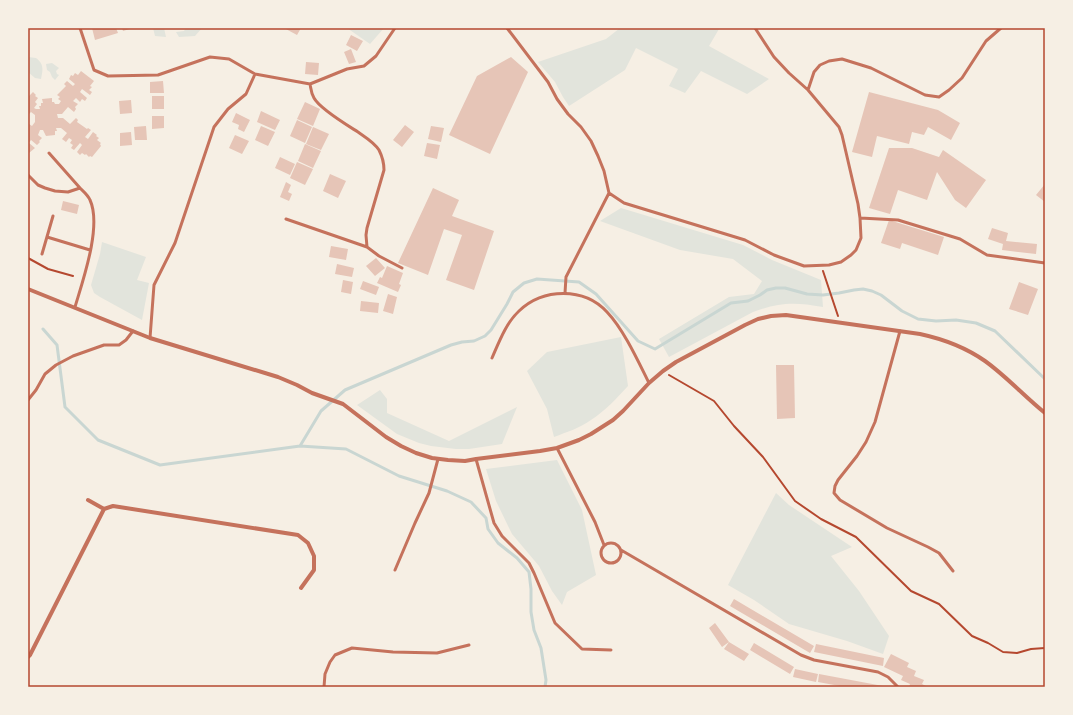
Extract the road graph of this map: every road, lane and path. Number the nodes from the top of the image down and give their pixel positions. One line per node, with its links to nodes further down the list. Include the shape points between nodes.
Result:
1 (80, 28): 6 (lane, via 94,70 108,76 158,75 210,57 229,59)
2 (395, 28): 7 (lane, via 376,56 364,66 347,69)
3 (507, 28): 12 (lane, via 590,141 604,171)
4 (755, 28): 8 (lane, via 774,57)
5 (1001, 28): 8 (lane, via 986,40 962,78 939,97 926,95 871,68 842,59 829,61 820,66 814,72)
6 (255, 74): 7 (lane); 31 (lane, via 246,94 228,109 214,127 175,243 154,285)
7 (310, 84): 17 (lane, via 315,100 374,144 382,156 384,170 367,228)
8 (808, 90): 14 (lane, via 839,127)
9 (49, 153): 11 (lane)
10 (28, 174): 11 (lane, via 38,185 54,191 68,192)
11 (80, 188): 18 (lane, via 89,199 93,211)
12 (610, 193): 14 (lane, via 624,203 745,240 774,255 804,266 829,265 841,262 851,255 861,238); 26 (lane, via 566,277)
13 (53, 216): 16 (lane)
14 (860, 218): 21 (lane, via 898,220 960,239 987,255)
15 (286, 219): 17 (lane)
16 (47, 237): 18 (lane); 19 (lane)
17 (367, 247): 22 (lane)
18 (90, 250): 27 (lane)
19 (42, 254)
20 (28, 258): 24 (path, via 48,269)
21 (1045, 263)
22 (402, 268)
23 (822, 271): 28 (path)
24 (73, 276)
25 (28, 289): 27 (street)
26 (565, 293): 32 (lane, via 548,295 532,301 518,311 508,324); 34 (lane, via 588,298 607,311)
27 (75, 307): 29 (street)
28 (840, 323): 30 (street); 33 (street, via 786,315 758,319 676,362)
29 (133, 331): 31 (street); 35 (lane, via 119,345 104,345 56,365 45,374)
30 (900, 331): 36 (street, via 930,336 964,349 990,365); 45 (lane, via 875,422 866,442 838,480 834,493 840,500 887,528 939,553)
31 (150, 338): 38 (street, via 298,385 342,404 401,446)
32 (492, 358)
33 (663, 372): 34 (street); 48 (path, via 714,401 763,457 795,501 856,537 911,591 939,604 972,636 1003,652 1017,653)
34 (649, 383): 37 (street, via 623,411 602,428)
35 (28, 400)
36 (1045, 413)
37 (557, 448): 39 (street); 42 (lane)
38 (438, 459): 39 (street); 44 (lane, via 429,493)
39 (476, 459): 49 (lane, via 494,523 502,536 532,568 555,623 582,649)
40 (88, 500): 41 (street)
41 (104, 510): 46 (street, via 113,506 298,535 308,543 314,556 314,570); 50 (street)
42 (604, 545): 43 (lane, via 613,543); 43 (lane, via 600,551 602,558 607,562 616,562)
43 (621, 550): 52 (lane, via 801,655 814,660 878,672)
44 (395, 570)
45 (954, 571)
46 (301, 588)
47 (469, 645): 51 (lane, via 437,653 352,648 335,655 325,674)
48 (1045, 648)
49 (611, 650)
50 (28, 657)
51 (324, 687)
52 (898, 687)

